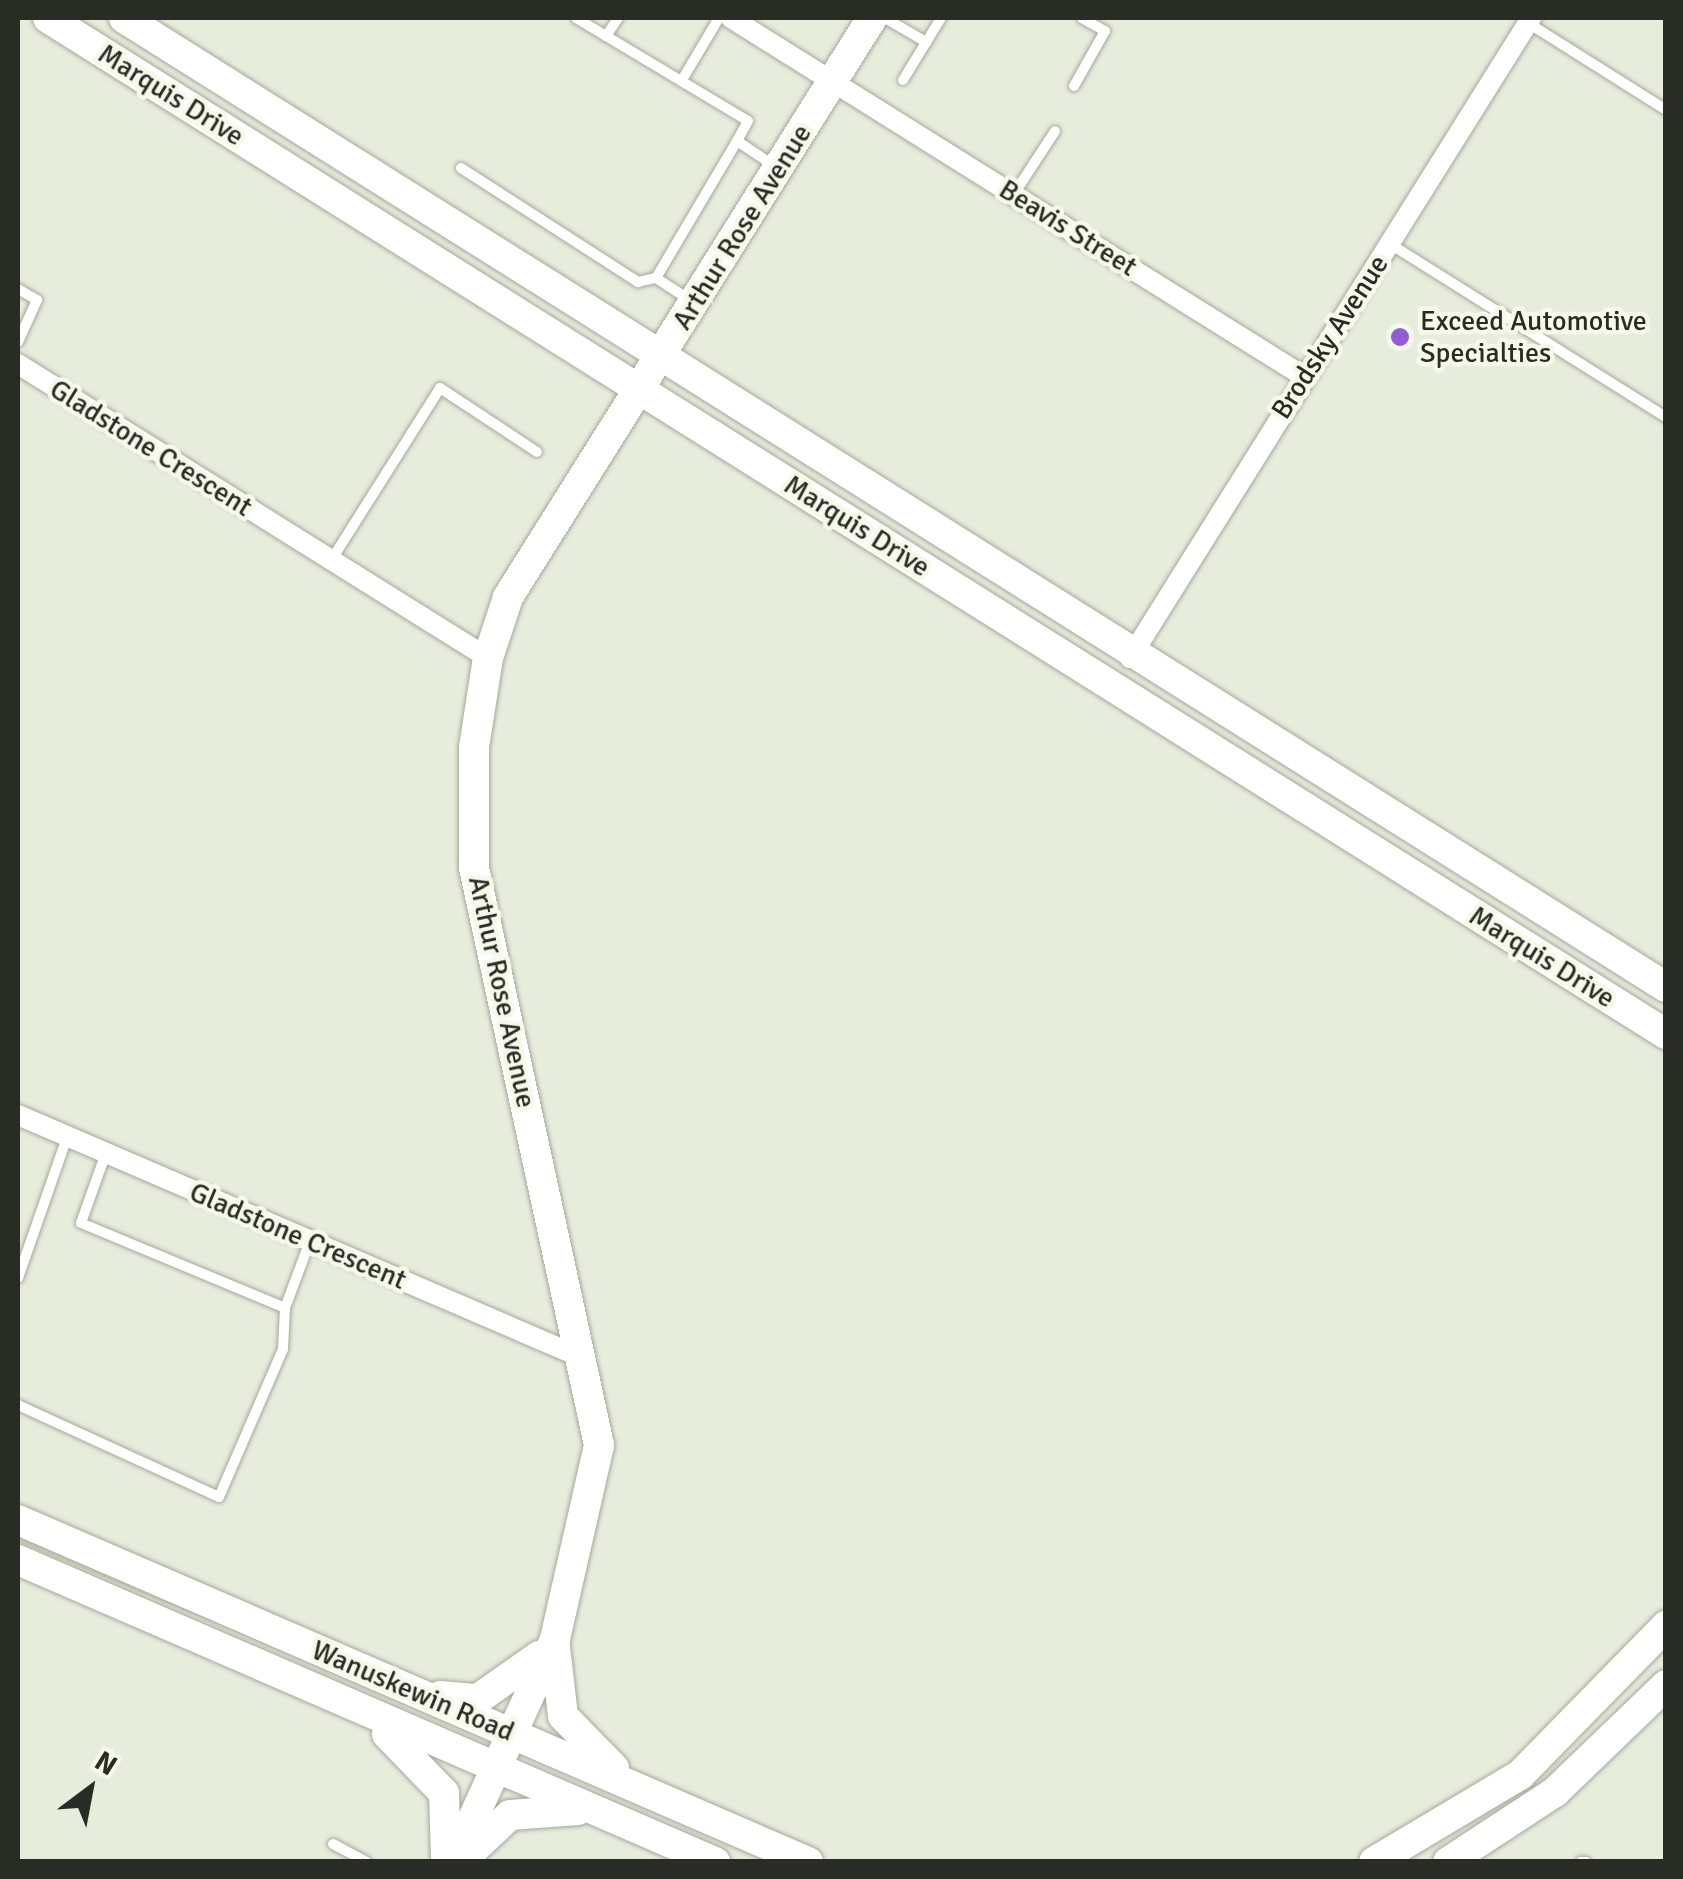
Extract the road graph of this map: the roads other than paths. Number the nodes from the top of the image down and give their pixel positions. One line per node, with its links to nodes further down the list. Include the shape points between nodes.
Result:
1 (48, 18): 32 (main road, Marquis Drive)
2 (124, 18): 29 (main road, Marquis Drive)
3 (576, 18): 12 (lane)
4 (618, 18): 12 (lane)
5 (720, 18): 14 (lane)
6 (731, 18): 15 (street, Beavis Street)
7 (872, 18): 15 (main road, Arthur Rose Avenue)
8 (885, 18): 13 (lane)
9 (941, 18): 13 (lane)
10 (1082, 18): 17 (lane, via 1105,31)
11 (1529, 20): 18 (lane); 24 (street, Brodsky Avenue)
12 (606, 36): 14 (lane)
13 (926, 42): 16 (lane)
14 (682, 80): 20 (lane, via 748,121)
15 (833, 80): 22 (main road, Arthur Rose Avenue); 23 (street, Beavis Street)
16 (903, 80)
17 (1074, 86)
18 (1666, 110)
19 (1055, 130): 23 (lane)
20 (737, 140): 22 (lane); 25 (lane)
21 (462, 168): 25 (lane, via 638,282)
22 (778, 168): 27 (main road, Arthur Rose Avenue)
23 (1014, 194): 31 (street, Beavis Street)
24 (1389, 244): 31 (street, Brodsky Avenue); 33 (lane)
25 (656, 278): 27 (lane)
26 (18, 289): 28 (lane, via 37,300)
27 (694, 303): 29 (main road, Arthur Rose Avenue)
28 (18, 342)
29 (663, 356): 32 (main road, Arthur Rose Avenue); 37 (main road, Marquis Drive)
30 (18, 364): 35 (street, Gladstone Crescent)
31 (1303, 376): 37 (street, Brodsky Avenue)
32 (641, 390): 36 (main road, Arthur Rose Avenue, via 508,597); 39 (main road, Marquis Drive)
33 (1666, 417)
34 (537, 452): 35 (lane, via 440,388)
35 (331, 560): 36 (street, Gladstone Crescent)
36 (488, 658): 46 (main road, Arthur Rose Avenue, via 474,747 474,868)
37 (1130, 658): 38 (main road, Marquis Drive)
38 (1666, 987)
39 (1666, 1034)
40 (18, 1116): 41 (street, Gladstone Crescent)
41 (67, 1137): 42 (street, Gladstone Crescent); 44 (lane)
42 (106, 1153): 43 (street, Gladstone Crescent); 45 (lane, via 81,1223)
43 (310, 1241): 45 (lane); 46 (street, Gladstone Crescent)
44 (18, 1278)
45 (285, 1308): 47 (lane, via 283,1349 219,1496)
46 (578, 1356): 51 (main road, Arthur Rose Avenue, via 599,1446)
47 (18, 1405)
48 (18, 1520): 53 (main road, Wanuskewin Road)
49 (18, 1560): 54 (main road, Wanuskewin Road)
50 (1666, 1626): 66 (main road, via 1520,1775)
51 (554, 1639): 53 (main road, via 510,1685 478,1699); 55 (main road, Arthur Rose Avenue); 58 (main road, via 557,1702 570,1730)
52 (1666, 1685): 67 (main road, via 1555,1792)
53 (403, 1687): 55 (main road, Wanuskewin Road)
54 (352, 1708): 56 (main road, Wanuskewin Road); 61 (main road, via 432,1772 448,1812)
55 (511, 1733): 56 (main road, Arthur Rose Avenue); 58 (main road, Wanuskewin Road)
56 (493, 1767): 57 (main road, Wanuskewin Road); 62 (main road, Arthur Rose Avenue)
57 (598, 1811): 63 (main road, via 524,1809 495,1824); 64 (main road, Wanuskewin Road)
58 (680, 1811): 65 (main road, Wanuskewin Road)
59 (334, 1844): 60 (lane)
60 (367, 1862)
61 (445, 1862)
62 (453, 1862)
63 (462, 1862)
64 (715, 1862)
65 (808, 1862)
66 (1374, 1862)
67 (1448, 1862)

